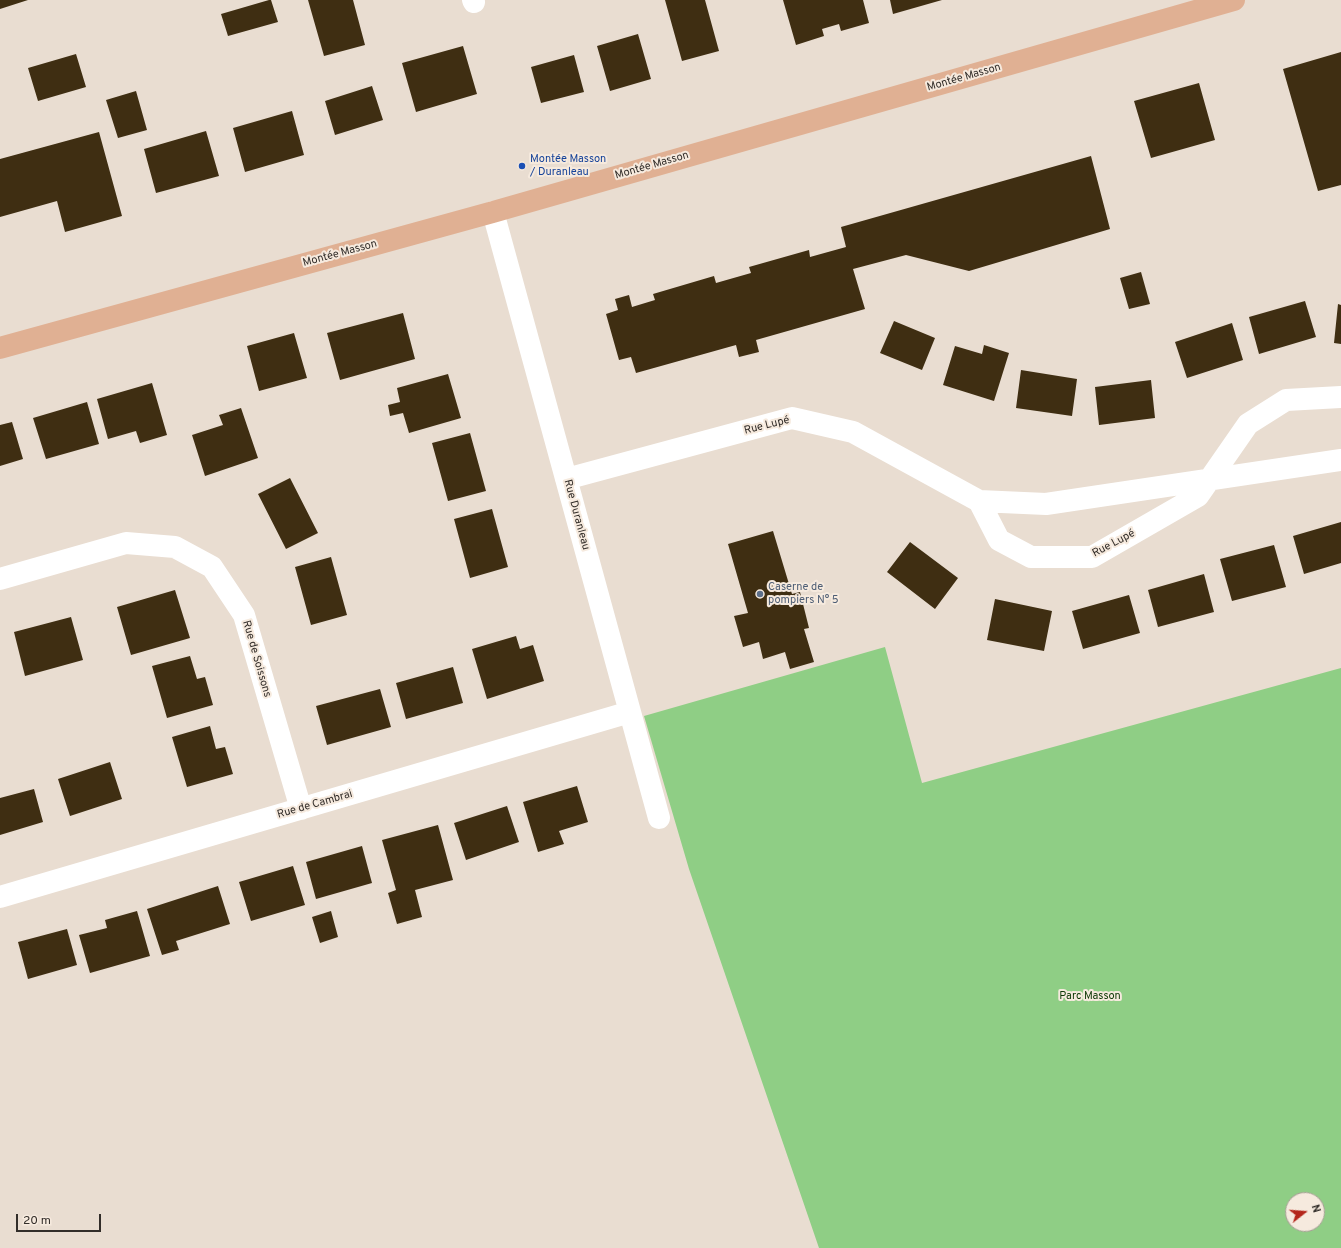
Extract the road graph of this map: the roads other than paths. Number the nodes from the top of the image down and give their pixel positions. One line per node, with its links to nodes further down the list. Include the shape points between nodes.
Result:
1 (1234, 0): 2 (main road, Montée Masson)
2 (493, 212): 3 (main road, Montée Masson); 6 (street, Rue Duranleau)
3 (0, 348)
4 (1341, 397): 7 (street, Rue Lupé, via 1286,400 1248,424)
5 (1341, 460): 7 (street, Rue Lupé)
6 (566, 479): 8 (street, Rue Lupé, via 792,418 853,432); 10 (street, Rue Duranleau)
7 (1211, 479): 8 (street, Rue Lupé, via 1046,504); 8 (street, Rue Lupé, via 1198,496 1092,557 1030,557 999,540)
8 (979, 502)
9 (0, 579): 11 (street, Rue de Soissons, via 126,543 175,547 212,567 244,615)
10 (630, 712): 11 (street, Rue de Cambrai); 12 (street, Rue Duranleau)
11 (300, 810): 13 (street, Rue de Cambrai)
12 (659, 818)
13 (0, 897)

